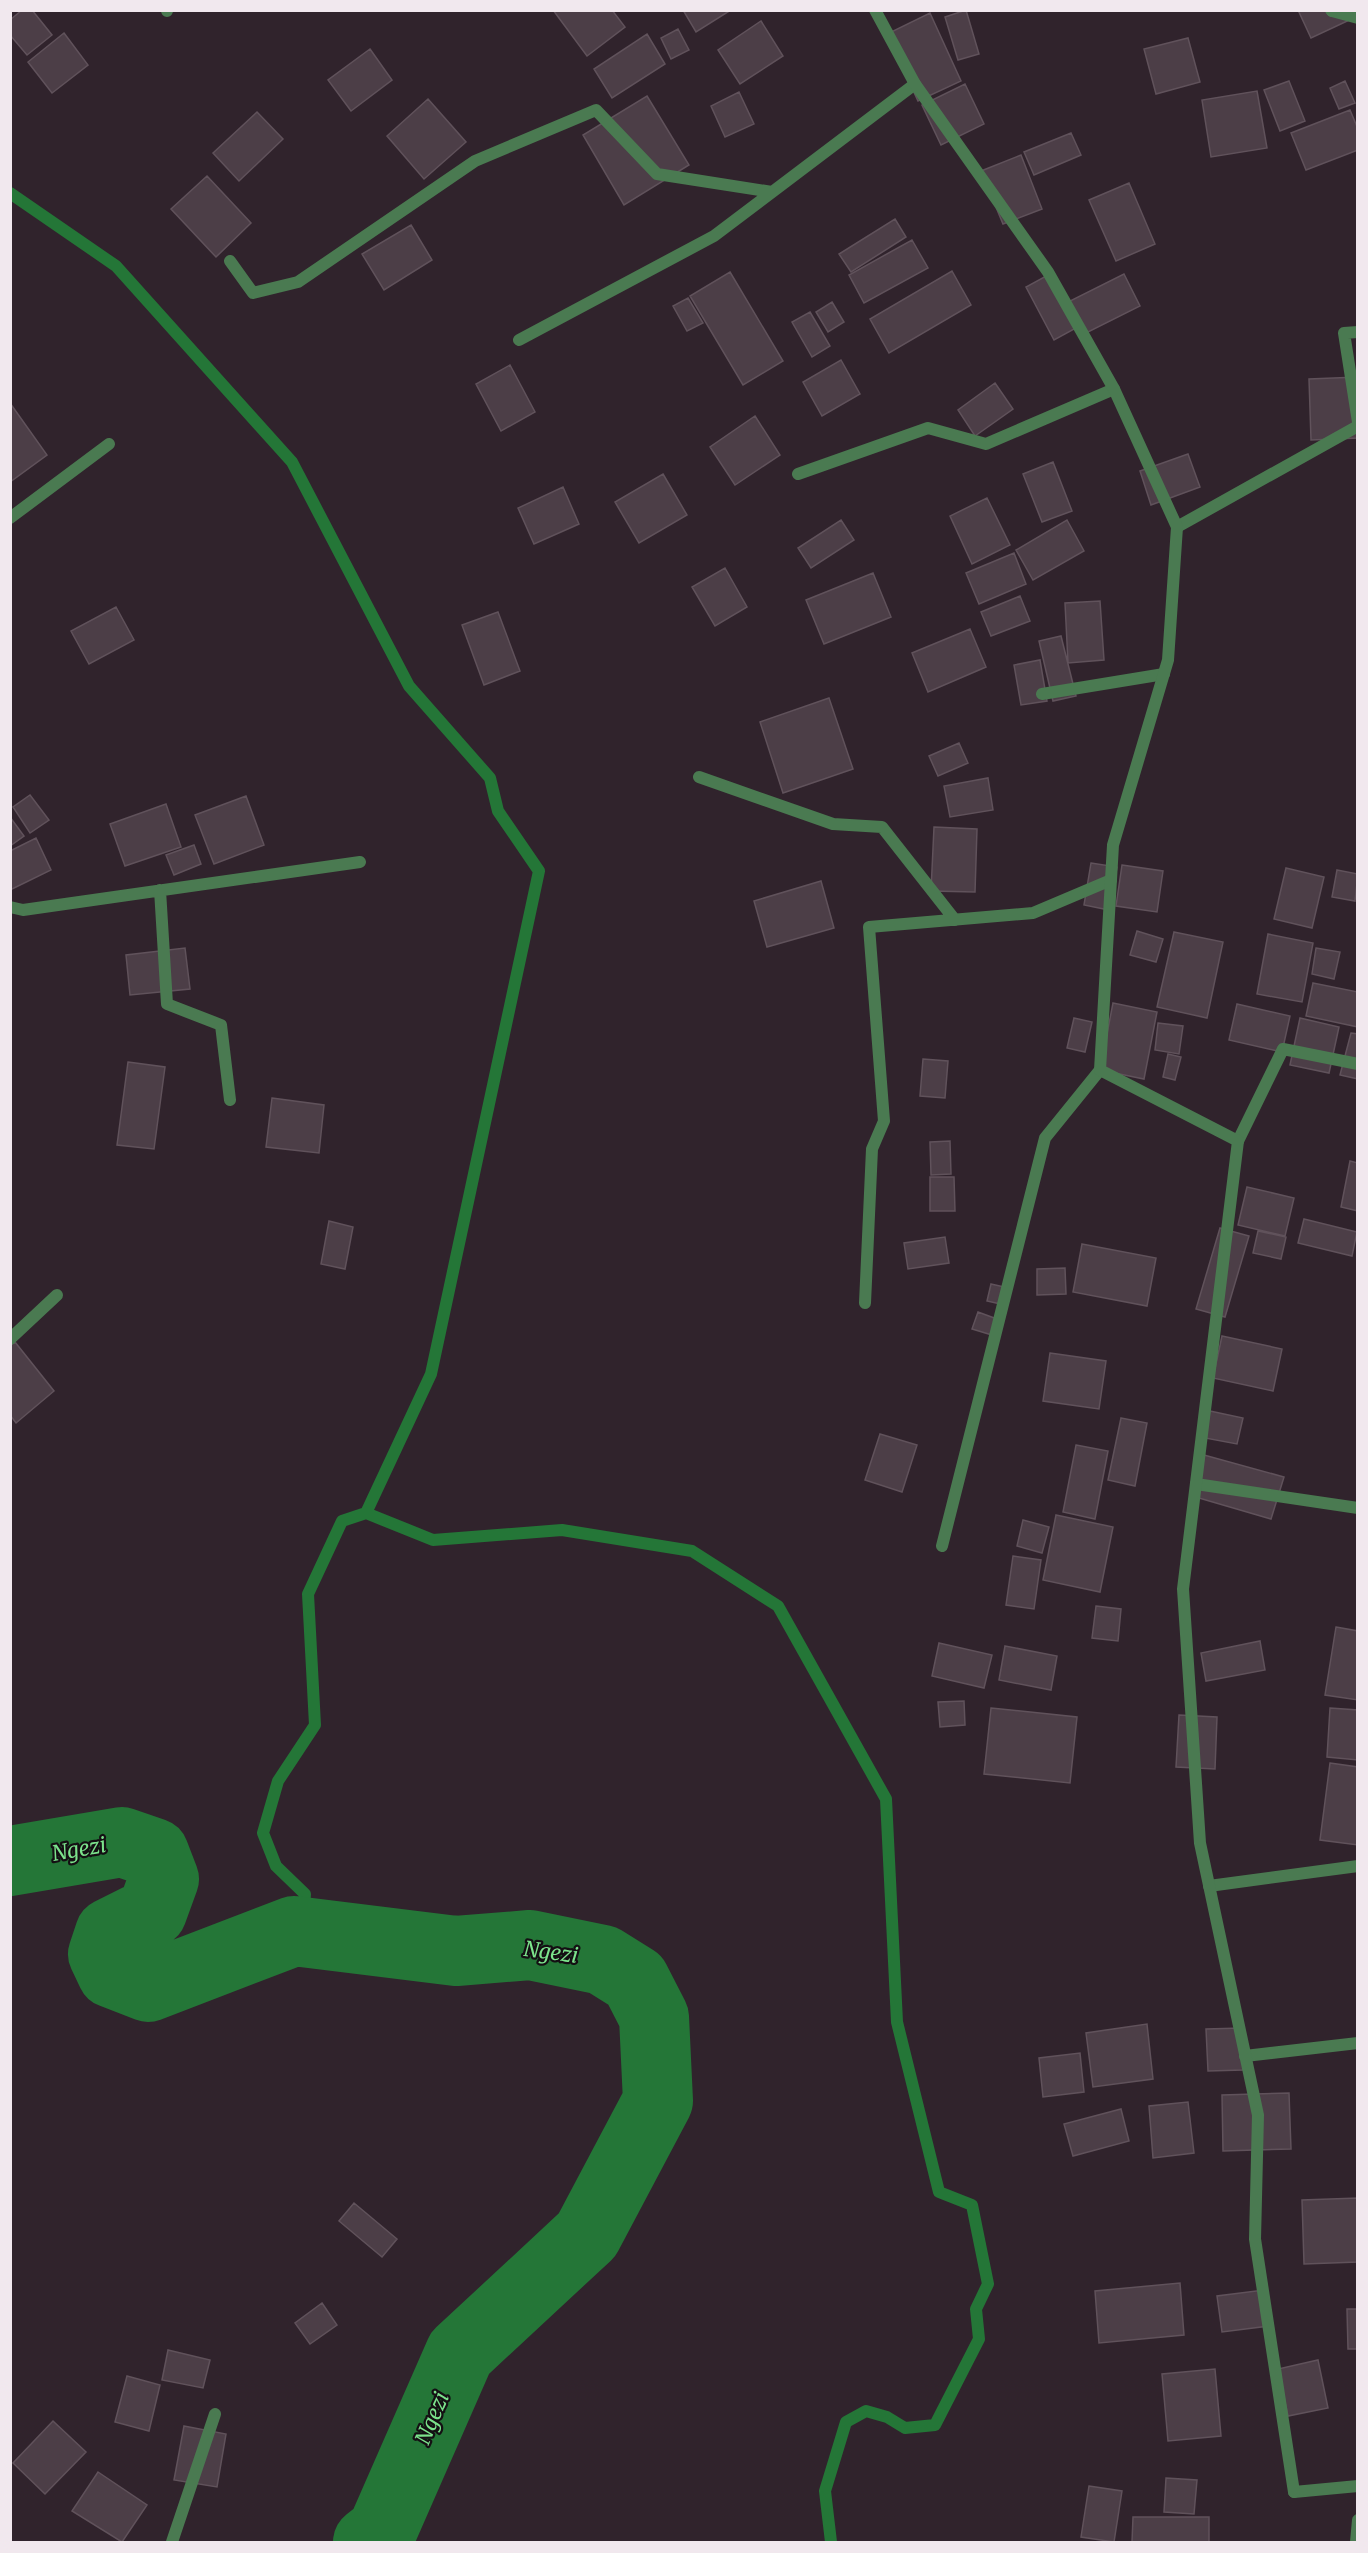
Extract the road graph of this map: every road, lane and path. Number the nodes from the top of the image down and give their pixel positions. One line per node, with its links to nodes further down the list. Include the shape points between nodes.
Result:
1 (875, 10): 4 (street)
2 (1331, 11): 3 (street)
3 (1358, 18)
4 (915, 84): 5 (street); 9 (street, via 1048,272)
5 (772, 192): 6 (street, via 657,174 596,110 475,161 298,282 253,293); 8 (street, via 714,236)
6 (230, 261)
7 (1358, 332): 10 (street, via 1344,333)
8 (519, 340)
9 (1114, 389): 12 (street, via 986,444 928,428); 14 (street)
10 (1358, 424): 14 (street)
11 (110, 444): 13 (street)
12 (798, 474)
13 (10, 518)
14 (1177, 527): 15 (street)
15 (1164, 674): 16 (street); 19 (street, via 1113,845)
16 (1042, 694)
17 (699, 777): 22 (street, via 833,824 882,827)
18 (360, 862): 20 (street)
19 (1111, 880): 22 (street, via 1033,913); 24 (street)
20 (160, 890): 21 (street, via 23,910); 25 (street, via 167,1004 221,1025)
21 (10, 907)
22 (955, 920): 28 (street, via 869,927 884,1121 872,1149)
23 (1358, 1064): 26 (street, via 1283,1048)
24 (1100, 1071): 26 (street); 32 (street, via 1045,1138)
25 (230, 1100)
26 (1238, 1142): 30 (street)
27 (57, 1295): 29 (street)
28 (865, 1303)
29 (10, 1339)
30 (1196, 1484): 31 (street); 34 (street, via 1183,1589 1200,1843)
31 (1358, 1508)
32 (942, 1546)
33 (1358, 1866): 34 (street)
34 (1209, 1886): 36 (street)
35 (1358, 2043): 36 (street)
36 (1245, 2056): 38 (street, via 1258,2115 1255,2239 1294,2492)
37 (215, 2414): 40 (street)
38 (1358, 2486)
39 (1358, 2520): 41 (street)
40 (172, 2542)
41 (1356, 2542)

